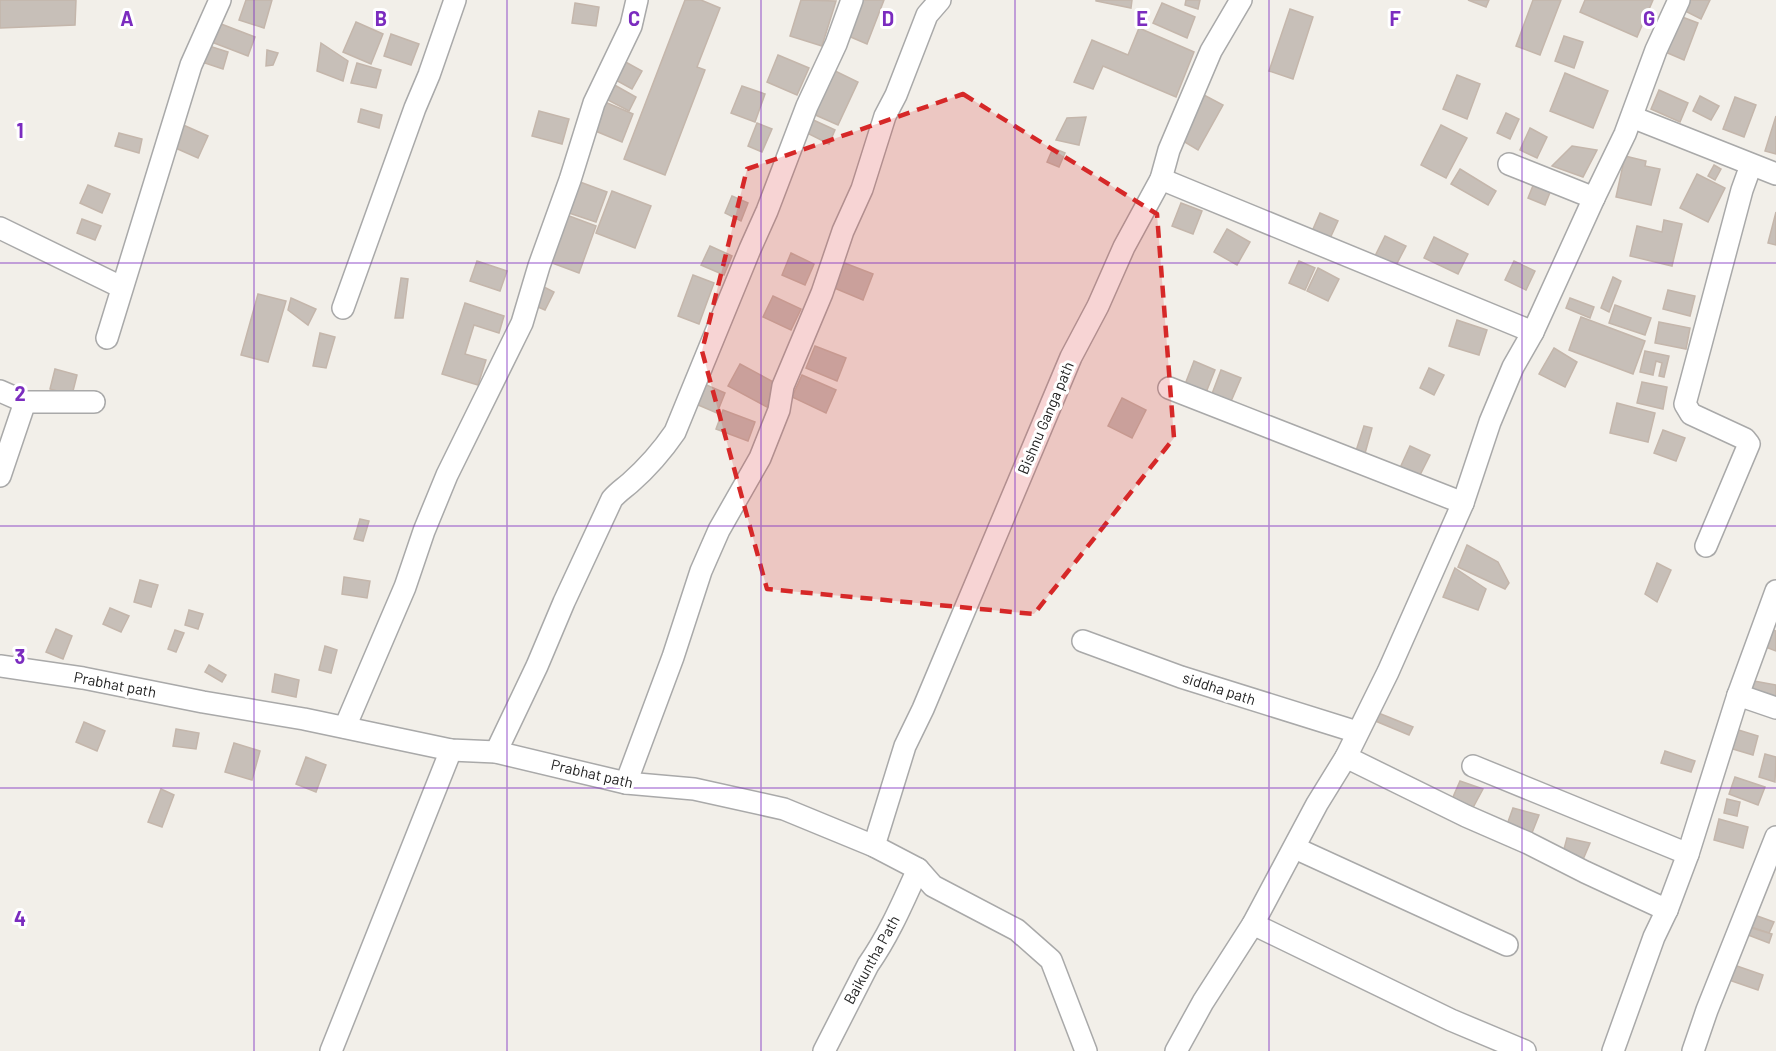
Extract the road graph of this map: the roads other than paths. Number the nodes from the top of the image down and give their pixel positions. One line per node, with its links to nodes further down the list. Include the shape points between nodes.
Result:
1 (220, 0): 15 (street, via 191,65)
2 (455, 0): 16 (street)
3 (638, 0): 31 (street, via 631,26 594,103 522,323 447,475 405,587)
4 (852, 0): 34 (street, via 675,432 661,452 612,499)
5 (940, 0): 37 (street, via 927,15 885,116 862,189 783,386 779,410 760,458 719,530 701,571)
6 (1241, 0): 12 (street, Bishnu Ganga path, via 1211,51 1169,150)
7 (1679, 0): 8 (street)
8 (1632, 117): 10 (street); 13 (street)
9 (1509, 164): 13 (street)
10 (1751, 165): 11 (street); 25 (street, via 1685,400 1691,414 1749,444)
11 (1776, 174)
12 (1161, 179): 17 (street); 39 (street, Bishnu Ganga path, via 1071,357 905,746)
13 (1594, 198): 17 (street)
14 (0, 228): 15 (street)
15 (121, 287): 18 (street)
16 (343, 308)
17 (1533, 332): 24 (street, via 1490,422)
18 (107, 338)
19 (1169, 388): 24 (street)
20 (0, 391): 21 (street)
21 (25, 402): 22 (street); 23 (street)
22 (94, 402)
23 (0, 476)
24 (1463, 503): 32 (street)
25 (1706, 546)
26 (1776, 591): 29 (street)
27 (1083, 641): 32 (street, siddha path, via 1181,677)
28 (0, 666): 31 (street, Prabhat path)
29 (1737, 695): 30 (street); 41 (street)
30 (1776, 708)
31 (345, 727): 33 (street, Prabhat path)
32 (1357, 732): 35 (street)
33 (451, 750): 34 (street, Prabhat path); 46 (street)
34 (496, 752): 37 (street, Prabhat path)
35 (1346, 757): 40 (street); 43 (street)
36 (1473, 766): 41 (street)
37 (626, 783): 39 (street, Prabhat path, via 694,789 784,809)
38 (1776, 837): 52 (street)
39 (874, 846): 42 (street, Prabhat path)
40 (1294, 848): 44 (street); 45 (street)
41 (1688, 854): 43 (street)
42 (918, 869): 47 (street, Baikuntha Path); 48 (street, Prabhat path, via 933,886 1017,930 1052,960)
43 (1667, 910): 51 (street)
44 (1253, 924): 49 (street); 50 (street, via 1451,1020)
45 (1507, 945)
46 (331, 1051)
47 (824, 1051)
48 (1086, 1051)
49 (1176, 1051)
50 (1525, 1051)
51 (1613, 1051)
52 (1693, 1051)

